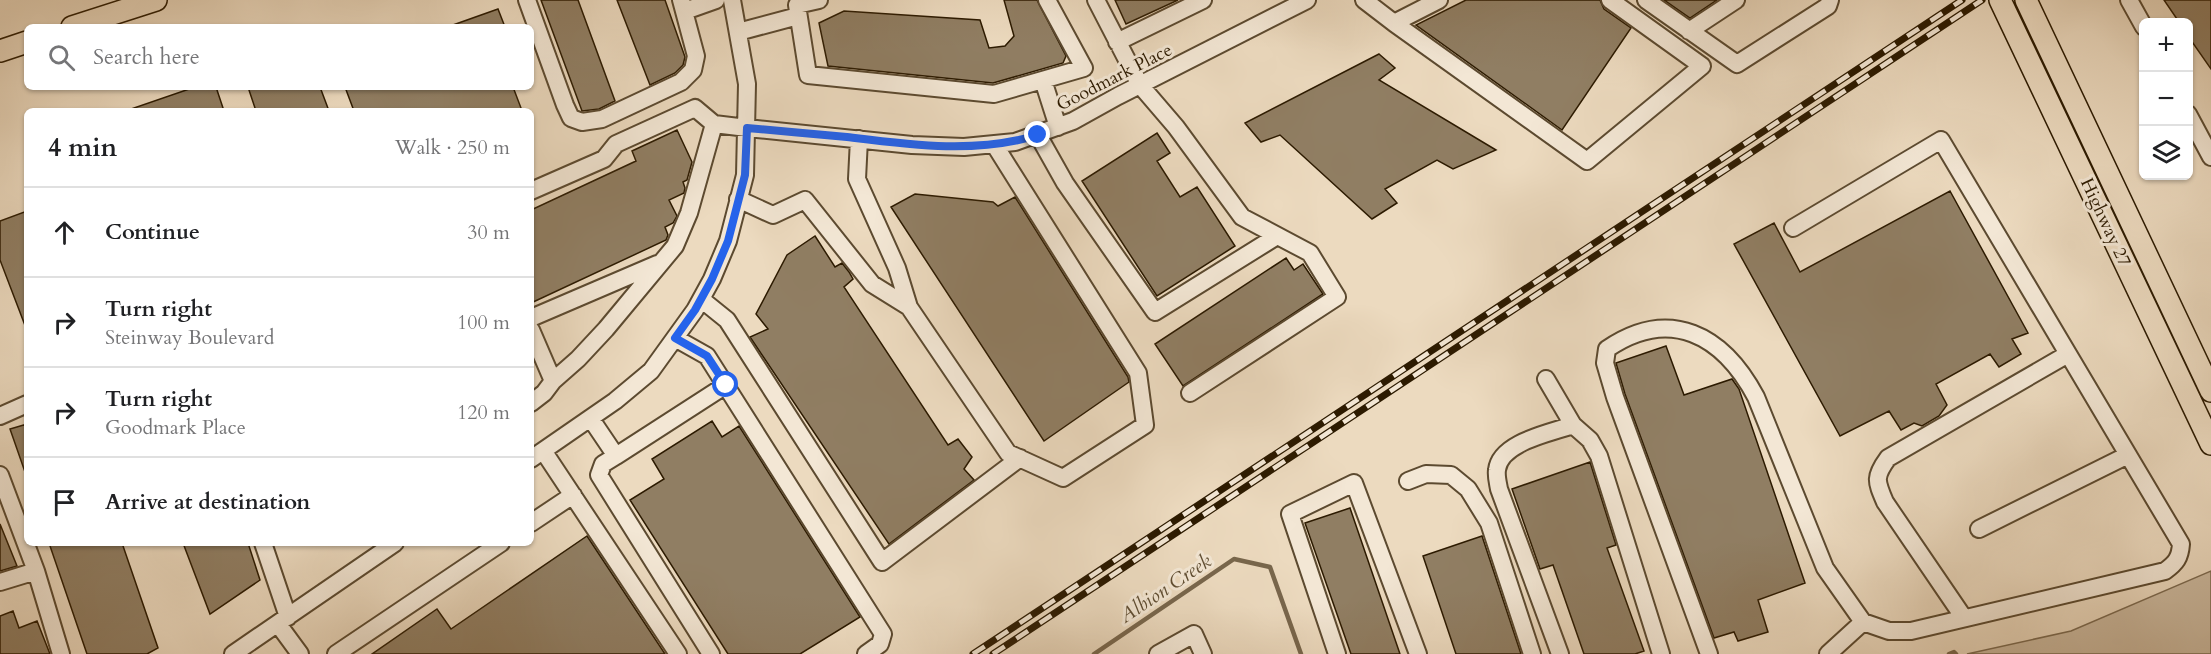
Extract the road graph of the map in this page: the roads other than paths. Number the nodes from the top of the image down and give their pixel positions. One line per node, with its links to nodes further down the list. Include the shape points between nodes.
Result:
1 (156, 0): 23 (main road)
2 (527, 0): 19 (street, via 565,105 572,118 582,122 602,119 681,82 693,70 696,56)
3 (716, 0): 19 (street)
4 (732, 0): 25 (street)
5 (819, 0): 20 (street, via 797,5)
6 (1047, 0): 29 (street, via 1084,68)
7 (1096, 0): 26 (street)
8 (1203, 0): 26 (street)
9 (1364, 0): 22 (street)
10 (1438, 0): 22 (street)
11 (1610, 0): 22 (street, via 1702,66 1587,161)
12 (1646, 0): 24 (street)
13 (1736, 0): 24 (street)
14 (1830, 0): 24 (street, via 1828,6 1737,64)
15 (2000, 0): 60 (main road, Highway 27)
16 (2026, 0): 53 (main road, Highway 27)
17 (2129, 0): 21 (street)
18 (1298, 2): 30 (street, Goodmark Place)
19 (683, 5)
20 (798, 16): 25 (street); 29 (street, via 808,75 994,94)
21 (2139, 18)
22 (1394, 23)
23 (81, 24)
24 (1689, 31)
25 (738, 32): 34 (street, via 747,84)
26 (1117, 42): 30 (street)
27 (24, 43): 28 (main road)
28 (0, 51)
29 (1043, 80): 33 (street)
30 (1140, 85): 33 (street, Goodmark Place); 42 (street, via 1242,217)
31 (2193, 123): 38 (street)
32 (714, 124): 34 (street, Goodmark Place); 39 (street, via 695,108 616,144 604,159); 43 (street, via 689,213 675,246)
33 (1058, 127): 35 (street, Goodmark Place)
34 (747, 128): 36 (street, Goodmark Place); 40 (street, via 745,175)
35 (1038, 135): 37 (street, Goodmark Place); 42 (street, via 1065,183 1155,312)
36 (859, 139): 37 (street, Goodmark Place, via 964,147); 45 (street, via 857,179 897,268)
37 (994, 144): 64 (street, via 1138,373 1145,425 1064,478)
38 (2211, 157)
39 (534, 190)
40 (738, 199): 44 (street, via 728,241); 45 (street, via 773,215 805,200 872,284)
41 (1793, 228): 49 (street, via 1941,140)
42 (1277, 236): 54 (street, via 1310,253 1337,297)
43 (660, 263): 46 (street); 51 (street, via 606,329)
44 (701, 299): 48 (street); 64 (street, via 727,320 882,562)
45 (909, 307): 64 (street, via 1008,453)
46 (534, 317)
47 (534, 337): 51 (street)
48 (675, 338): 52 (street, via 707,356); 58 (street, via 651,371)
49 (2068, 354): 62 (street); 77 (street, via 1888,458 1878,472 1877,483 1885,502)
50 (1546, 379): 59 (street)
51 (553, 381): 55 (street)
52 (726, 385): 63 (street); 86 (street, via 883,634 879,644)
53 (2211, 391)
54 (1190, 393)
55 (534, 401)
56 (24, 405): 57 (street)
57 (0, 416)
58 (591, 419): 61 (street); 63 (street)
59 (1574, 425): 92 (street, via 1512,447 1503,454 1497,469 1499,489); 93 (street, via 1590,440 1599,456)
60 (2211, 444)
61 (537, 455): 67 (street)
62 (2128, 455): 69 (street); 77 (street, via 2181,544 2174,565 2165,572)
63 (616, 456): 85 (street, via 603,464 599,475)
64 (1020, 458)
65 (0, 475): 70 (street)
66 (1408, 481): 91 (street, via 1426,474 1451,475 1468,489 1489,523)
67 (573, 495): 68 (street); 84 (street)
68 (534, 521)
69 (1979, 529)
70 (24, 539)
71 (27, 546): 75 (street)
72 (264, 546): 78 (street)
73 (391, 546): 78 (street)
74 (497, 546): 83 (street)
75 (36, 571): 76 (street); 80 (street)
76 (0, 582)
77 (1964, 618): 79 (street, via 1911,631 1889,631)
78 (283, 621): 81 (street); 82 (street)
79 (1863, 622): 94 (street, via 1825,568 1745,376 1711,341 1671,327 1651,328 1625,337 1607,349 1605,363); 95 (street)
80 (61, 654)
81 (233, 654)
82 (300, 654)
83 (336, 654)
84 (678, 654)
85 (711, 654)
86 (866, 654)
87 (1158, 654): 88 (street, via 1194,634)
88 (1203, 654)
89 (1337, 654): 90 (street, via 1290,514 1354,483)
90 (1418, 654)
91 (1532, 654)
92 (1560, 654)
93 (1661, 654)
94 (1709, 654)
95 (1828, 654)

